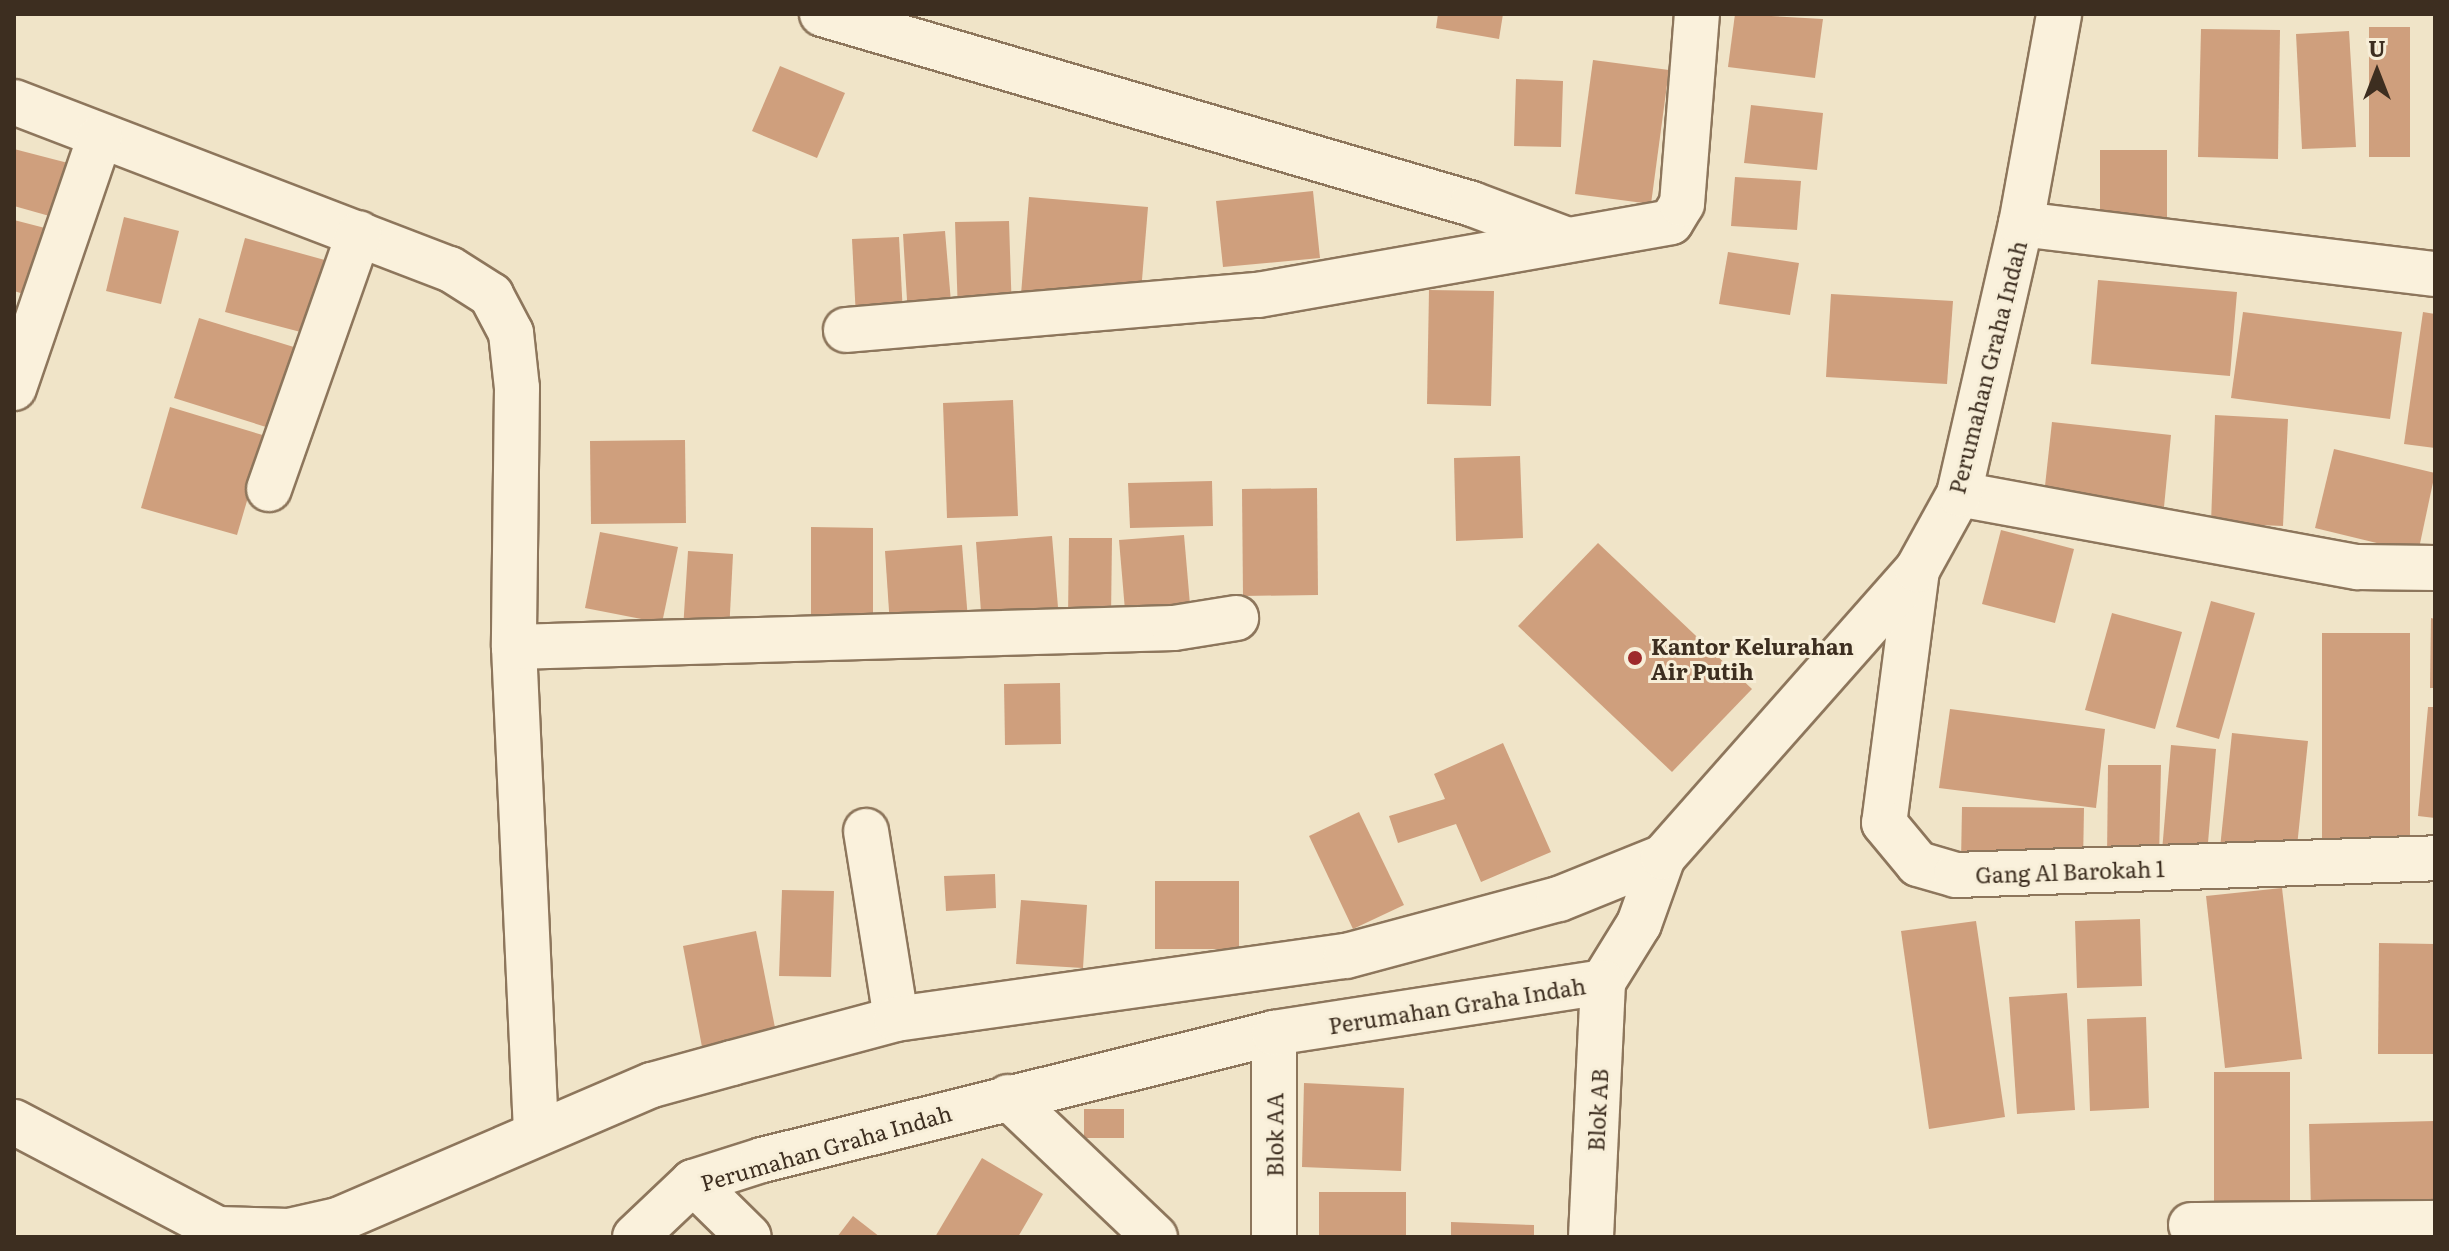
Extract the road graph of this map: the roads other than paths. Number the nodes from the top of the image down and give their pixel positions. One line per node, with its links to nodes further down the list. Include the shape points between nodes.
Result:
1 (822, 14): 8 (street, via 1472,204)
2 (1697, 14): 8 (street, via 1682,204 1671,222)
3 (2059, 14): 6 (street, Perumahan Graha Indah)
4 (14, 102): 5 (street)
5 (100, 137): 7 (street); 11 (street)
6 (2021, 224): 9 (street); 13 (street, Perumahan Graha Indah)
7 (359, 233): 12 (street); 17 (street, via 450,269 491,295 511,333 517,388)
8 (1565, 239): 10 (street, via 1258,295)
9 (2435, 274)
10 (846, 330)
11 (14, 388)
12 (269, 489)
13 (1959, 494): 14 (street, via 2358,567); 15 (street, Perumahan Graha Indah)
14 (2435, 568)
15 (1917, 570): 19 (street, Perumahan Graha Indah); 20 (street, Gang Al Barokah 1, via 1884,823 1918,864 1956,875)
16 (1236, 618): 17 (street, via 1160,629)
17 (514, 647): 26 (street)
18 (866, 831): 22 (street)
19 (1663, 857): 21 (street, Perumahan Graha Indah, via 1639,924); 22 (street, via 1559,899 1346,956)
20 (2435, 858)
21 (1603, 982): 23 (street, Perumahan Graha Indah); 34 (street, Blok AB)
22 (896, 1019): 26 (street, via 652,1085)
23 (1274, 1033): 24 (street, Perumahan Graha Indah); 33 (street, Blok AA)
24 (1008, 1097): 27 (street, Perumahan Graha Indah); 32 (street)
25 (14, 1122): 26 (street, via 218,1229 289,1231 338,1220)
26 (536, 1132)
27 (693, 1182): 30 (street, Perumahan Graha Indah); 31 (street)
28 (2435, 1223): 29 (street)
29 (2191, 1225)
30 (635, 1237)
31 (749, 1237)
32 (1155, 1237)
33 (1274, 1237)
34 (1591, 1237)

